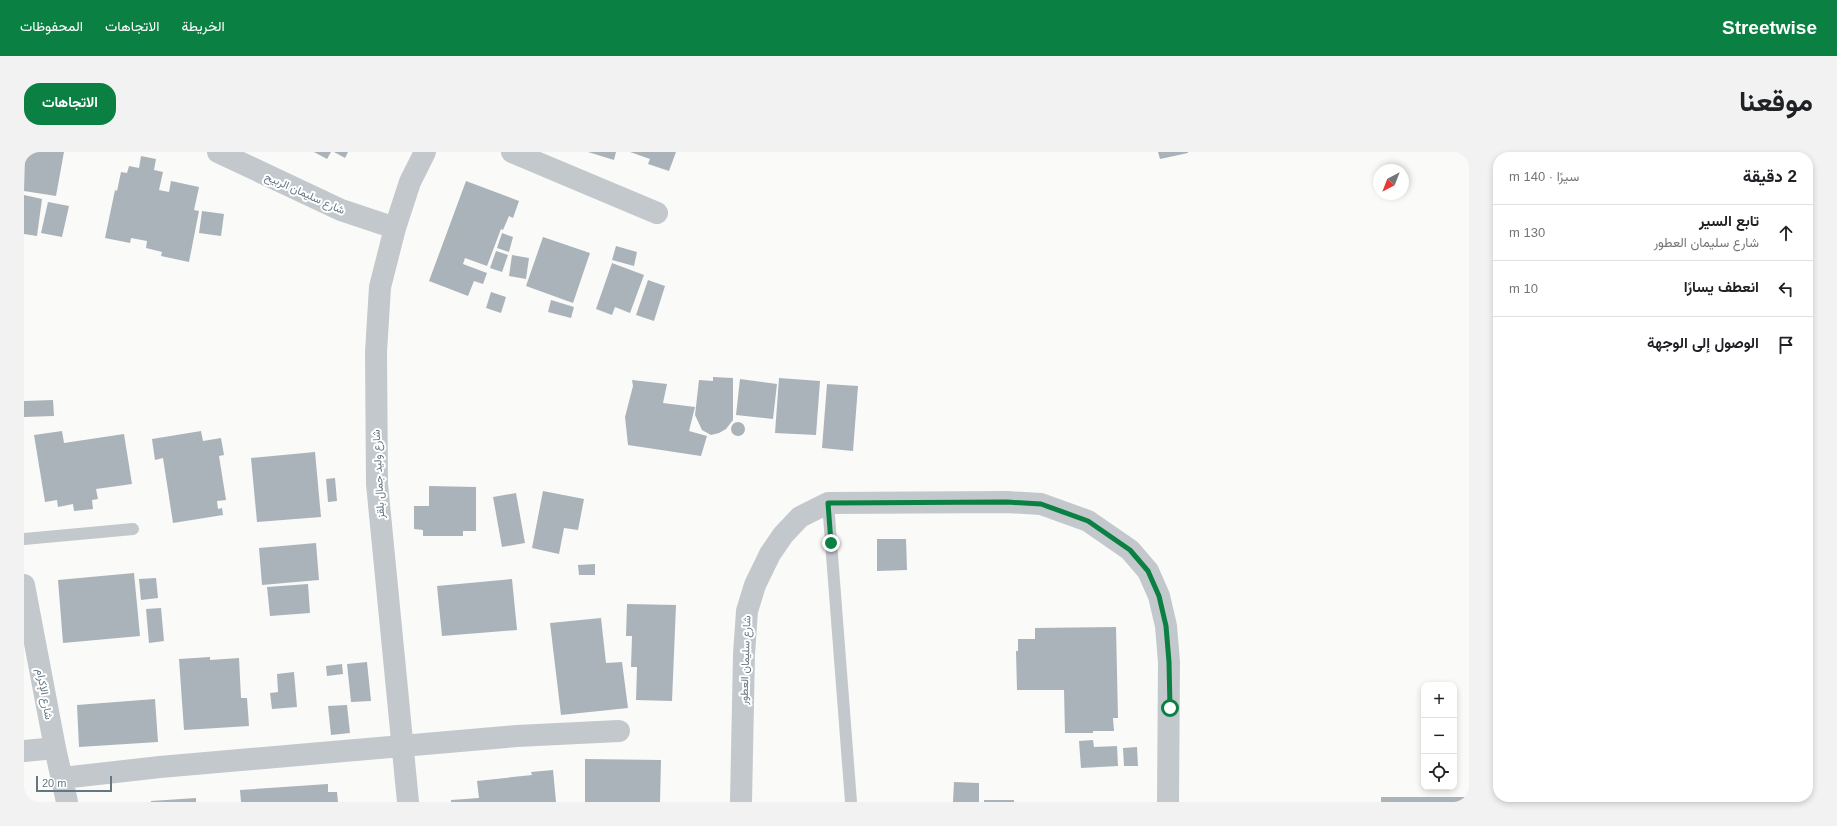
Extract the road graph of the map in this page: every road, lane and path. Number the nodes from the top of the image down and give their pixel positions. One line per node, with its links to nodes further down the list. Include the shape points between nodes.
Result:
1 (218, 152): 5 (street, شارع سليمان الربيح, via 341,210)
2 (425, 152): 5 (street, شارع وليد جمال بلقز, via 410,182)
3 (512, 152): 4 (street)
4 (657, 213)
5 (395, 228): 11 (street, شارع وليد جمال بلقز, via 380,287 376,352 376,428 379,500)
6 (828, 503): 17 (street, شارع سليمان العطور, via 800,517 783,535 770,554 755,585 747,611); 18 (lane); 19 (street, شارع سليمان العطور, via 1041,504 1088,521 1130,550 1148,571 1159,596 1166,626 1170,708)
7 (133, 529): 8 (lane)
8 (24, 539)
9 (24, 585): 12 (street, شارع الإكرام)
10 (619, 731): 11 (street, via 517,736)
11 (402, 746): 14 (street); 16 (street, شارع وليد جمال بلقز)
12 (55, 748): 13 (street); 14 (street, شارع الإكرام)
13 (24, 751)
14 (62, 778): 15 (street, شارع الإكرام)
15 (67, 802)
16 (408, 802)
17 (741, 802)
18 (851, 802)
19 (1168, 802)

